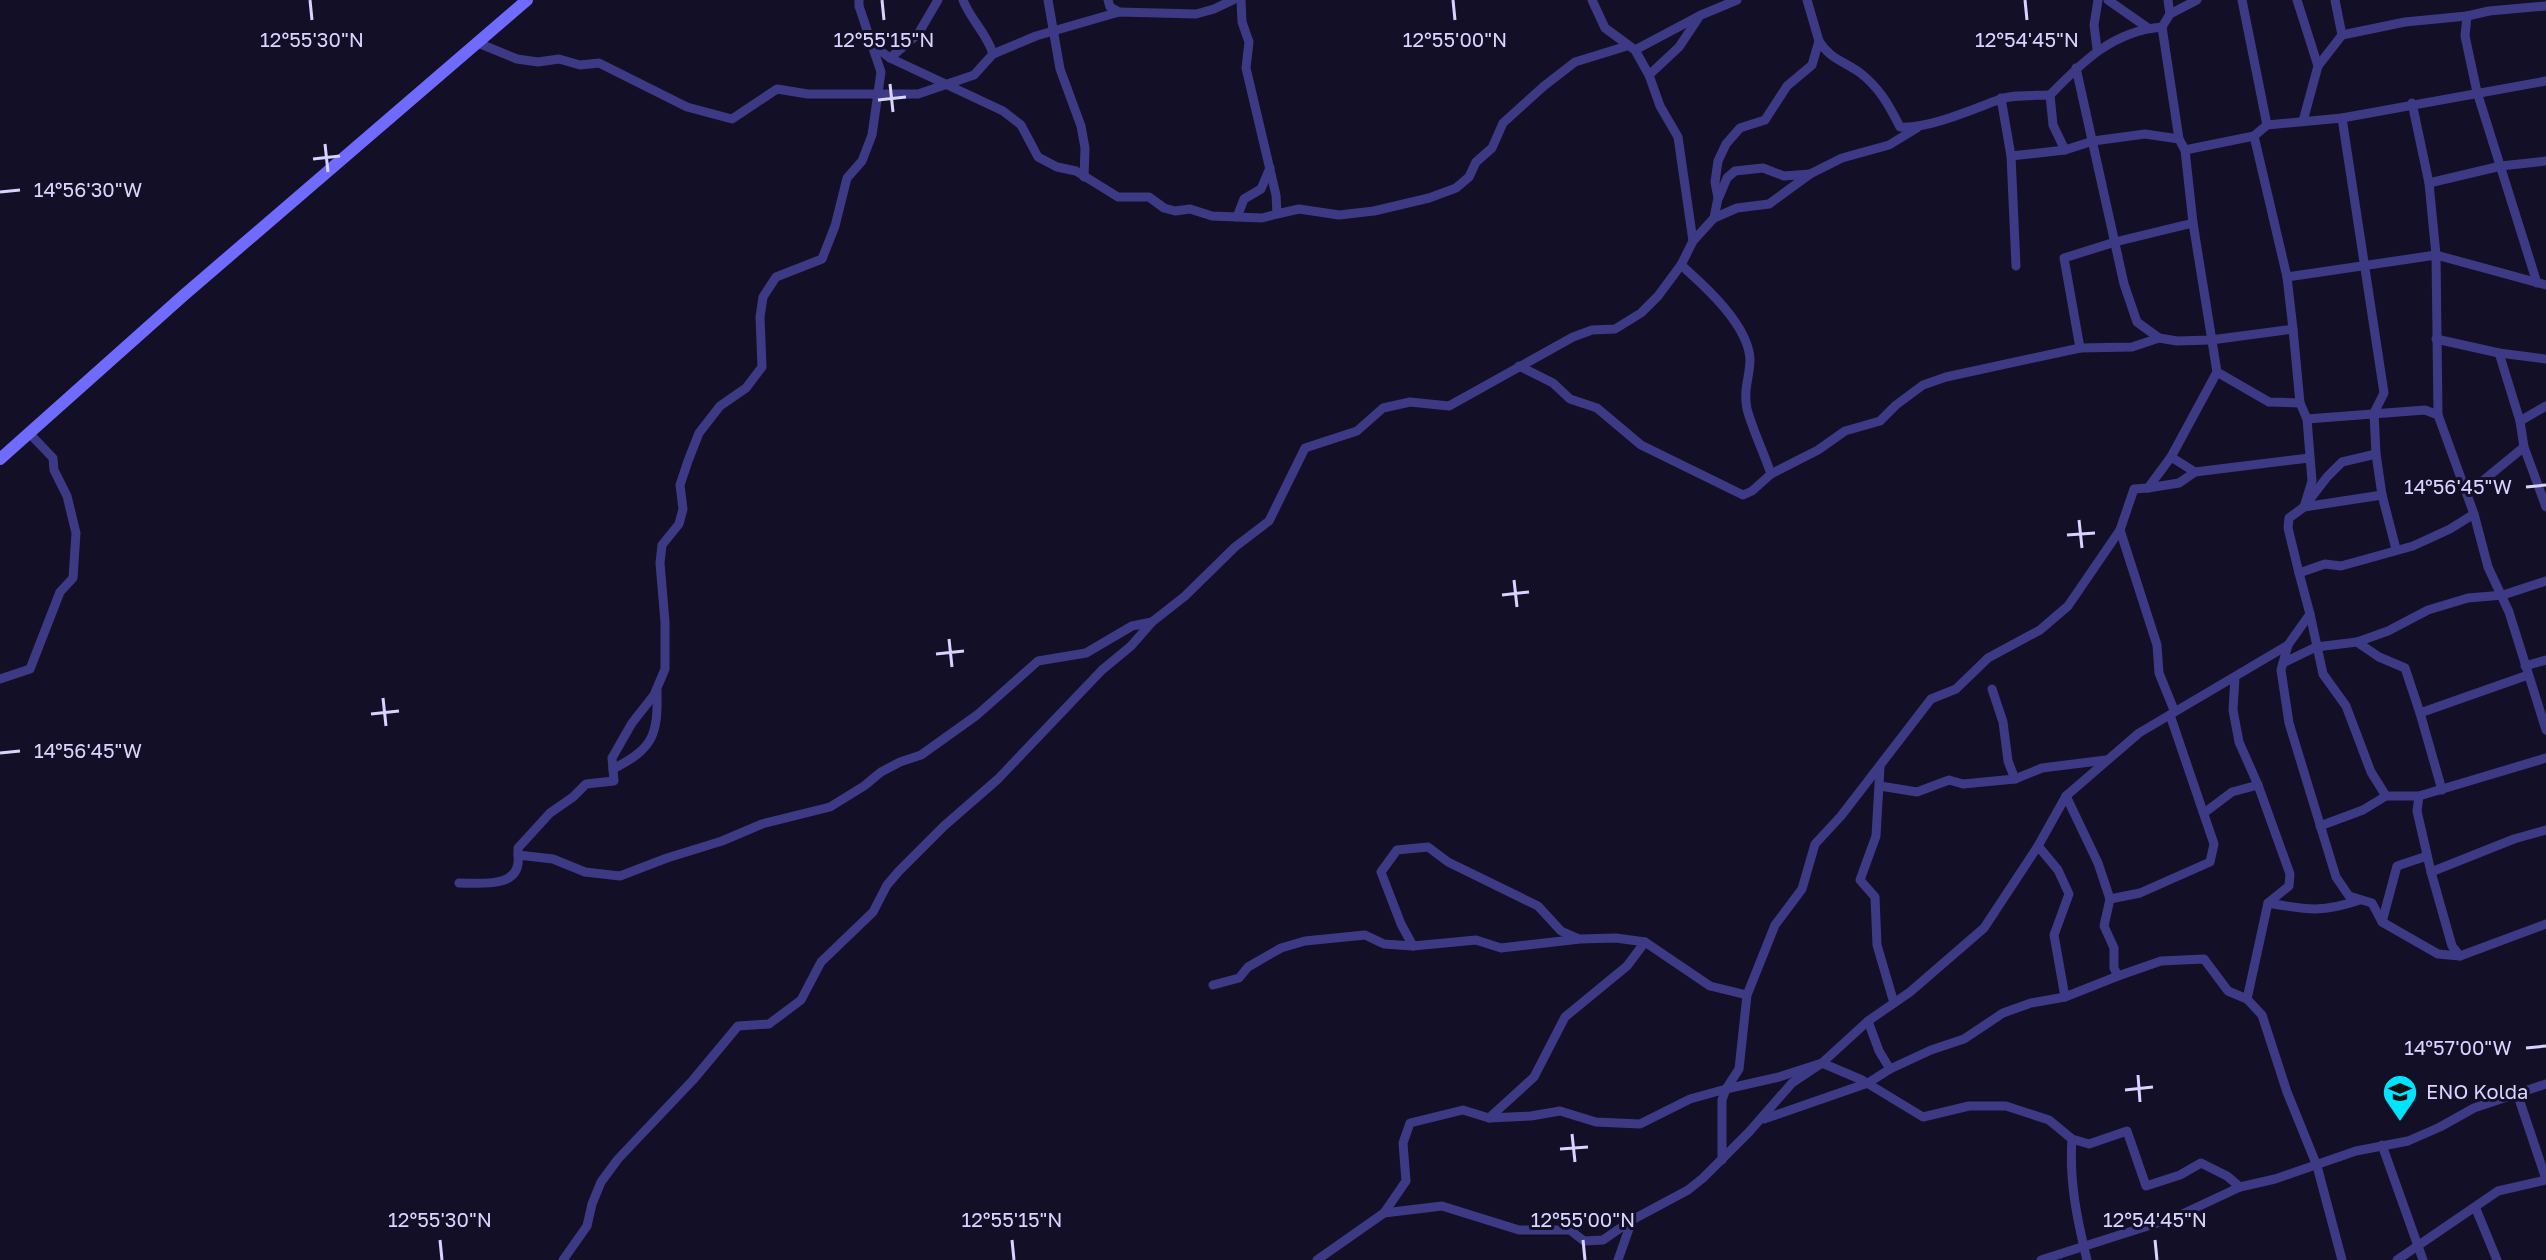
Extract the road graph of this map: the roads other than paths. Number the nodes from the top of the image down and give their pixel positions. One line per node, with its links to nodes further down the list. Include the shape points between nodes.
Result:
1 (527, 0): 30 (main road)
2 (938, 0): 35 (street, via 918,34)
3 (963, 0): 34 (street)
4 (1048, 0): 27 (street)
5 (1108, 0): 21 (street)
6 (1233, 0): 21 (street, via 1196,14)
7 (1241, 0): 58 (street, via 1249,42 1246,68)
8 (1592, 0): 32 (street, via 1605,28)
9 (1737, 0): 23 (street)
10 (1807, 0): 29 (street)
11 (2098, 0): 33 (street)
12 (2108, 0): 26 (street)
13 (2168, 0): 22 (street)
14 (2197, 0): 22 (street)
15 (2242, 0): 48 (street)
16 (2297, 0): 36 (street)
17 (2335, 0): 28 (street)
18 (858, 2): 31 (street)
19 (2488, 5): 20 (street); 24 (street)
20 (2546, 6)
21 (1119, 12): 27 (street)
22 (2170, 14): 25 (street)
23 (1701, 15): 32 (street); 38 (street, via 1679,47)
24 (2467, 16): 28 (street); 41 (street, via 2465,36)
25 (2162, 27): 26 (street); 51 (street)
26 (2148, 28): 33 (street)
27 (1053, 31): 34 (street); 60 (street, via 1060,69 1081,126)
28 (2342, 35): 36 (street)
29 (1819, 41): 49 (street, via 1827,54 1858,71 1884,95 1900,127); 62 (street, via 1812,65 1787,86 1765,120 1740,128 1726,144 1718,161)
30 (478, 43): 43 (street, via 517,59 599,63 687,107 732,119 777,89); 90 (main road)
31 (874, 46): 35 (street); 43 (street, via 881,72)
32 (1631, 48): 38 (street); 63 (street, via 1575,62 1544,86 1503,123 1492,148 1456,188 1374,211 1339,215 1299,209)
33 (2097, 49): 37 (street)
34 (993, 54): 40 (street, via 974,75)
35 (890, 58): 40 (street)
36 (2318, 66): 47 (street)
37 (2076, 68): 42 (street); 52 (street)
38 (1649, 75): 67 (street, via 1678,137)
39 (2546, 81): 41 (street)
40 (947, 84): 43 (street, via 918,94); 60 (street, via 1021,125 1038,157)
41 (2477, 92): 45 (street); 57 (street)
42 (2050, 95): 44 (street); 53 (street, via 2053,125)
43 (878, 96): 119 (street, via 872,135 862,161 847,178 822,259 776,277 763,297 762,367 746,388 720,406 699,433 688,461 680,485 679,524 662,545 665,669)
44 (2001, 98): 49 (street); 55 (street)
45 (2412, 103): 46 (street); 61 (street)
46 (2342, 118): 47 (street); 70 (street)
47 (2303, 121): 48 (street)
48 (2267, 125): 50 (street)
49 (1917, 128): 59 (street, via 1889,145)
50 (2254, 136): 54 (street); 73 (street)
51 (2179, 139): 52 (street, via 2145,134); 54 (street)
52 (2093, 141): 53 (street); 68 (street)
53 (2065, 150): 55 (street)
54 (2185, 150): 66 (street)
55 (2011, 156): 72 (street)
56 (2546, 161): 57 (street)
57 (2501, 166): 61 (street); 74 (street)
58 (1270, 168): 63 (street); 64 (street, via 1261,189 1244,199)
59 (1810, 174): 62 (street, via 1784,176 1763,168 1735,171); 65 (street, via 1769,204 1737,208)
60 (1084, 177): 64 (street, via 1118,197 1149,197 1175,211)
61 (2429, 183): 69 (street)
62 (1718, 198): 65 (street)
63 (1277, 214): 64 (street)
64 (1237, 217)
65 (1714, 218): 67 (street)
66 (2193, 223): 68 (street); 78 (street)
67 (1693, 241): 71 (street)
68 (2115, 242): 76 (street, via 2137,322); 79 (street, via 2064,258)
69 (2436, 255): 70 (street); 74 (street); 77 (street)
70 (2365, 264): 73 (street); 86 (street, via 2384,393)
71 (1681, 265): 82 (street, via 1641,313 1615,329 1573,337); 97 (street, via 1741,326 1750,361 1747,409)
72 (2016, 266)
73 (2287, 277): 75 (street)
74 (2542, 284)
75 (2293, 329): 78 (street); 84 (street)
76 (2159, 338): 78 (street); 79 (street, via 2132,347)
77 (2436, 339): 80 (street); 87 (street)
78 (2211, 340): 83 (street)
79 (2080, 348): 97 (street, via 1923,385 1880,421 1845,431)
80 (2499, 353): 81 (street); 89 (street)
81 (2546, 359)
82 (1519, 366): 97 (street, via 1553,383 1570,399 1597,408 1641,445 1717,484 1743,495); 110 (street, via 1449,406 1410,402 1383,408 1357,431 1305,448 1269,521)
83 (2217, 372): 84 (street, via 2269,402); 93 (street)
84 (2300, 403): 88 (street)
85 (2546, 406): 89 (street)
86 (2374, 413): 87 (street, via 2425,410); 88 (street); 92 (street)
87 (2438, 415): 99 (street)
88 (2307, 419): 94 (street)
89 (2520, 421): 91 (street)
90 (29, 433): 95 (main road); 118 (street, via 53,458 67,496 76,533 75,562 73,578 60,592 30,669)
91 (2524, 447): 99 (street); 101 (street)
92 (2376, 454): 100 (street); 102 (street, via 2342,462)
93 (2171, 457): 96 (street); 98 (street)
94 (2309, 458): 96 (street); 102 (street, via 2312,481)
95 (0, 459)
96 (2195, 472): 98 (street, via 2179,483)
97 (1771, 474)
98 (2148, 488): 104 (street, via 2134,489)
99 (2468, 493): 103 (street)
100 (2382, 495): 102 (street); 105 (street)
101 (2545, 502)
102 (2304, 507): 106 (street, via 2289,518 2288,528)
103 (2474, 514): 105 (street, via 2413,546); 108 (street, via 2488,567)
104 (2120, 530): 121 (street, via 2157,645 2159,673); 126 (street, via 2068,606 2040,630 1988,658 1956,689 1931,699)
105 (2396, 549): 106 (street)
106 (2299, 573): 109 (street)
107 (2546, 581): 108 (street)
108 (2503, 595): 111 (street, via 2428,610); 116 (street)
109 (2310, 614): 112 (street); 113 (street)
110 (1152, 622): 139 (street, via 1132,626 1086,653 1038,661 921,755 881,772 830,807 762,824 620,876); 178 (street, via 899,871 873,912 821,962 801,1000 769,1024 738,1026 618,1159 601,1182 587,1226)
111 (2357, 642): 113 (street); 122 (street, via 2405,668)
112 (2288, 645): 115 (street); 117 (street)
113 (2316, 647): 115 (street); 133 (street, via 2323,674 2346,706)
114 (2546, 660): 116 (street)
115 (2283, 663): 136 (street, via 2289,723)
116 (2527, 671): 122 (street); 123 (street)
117 (2235, 677): 121 (street); 129 (street, via 2233,710 2239,742)
118 (0, 679)
119 (657, 688): 127 (street, via 612,758); 127 (street, via 654,735 640,755)
120 (1992, 689): 128 (street)
121 (2172, 713): 125 (street); 135 (street)
122 (2420, 713): 131 (street)
123 (2546, 730)
124 (2546, 758): 131 (street)
125 (2106, 760): 128 (street, via 2042,768); 132 (street)
126 (1880, 767): 130 (street); 154 (street, via 1815,844 1802,889 1775,925)
127 (613, 769): 139 (street, via 614,781 586,784 550,813 518,848)
128 (2015, 779): 130 (street, via 1963,784 1949,780 1917,792)
129 (2258, 785): 135 (street, via 2232,792); 145 (street, via 2290,874 2289,886)
130 (1880, 786): 157 (street, via 1876,836 1860,880 1875,897 1877,945)
131 (2442, 790): 134 (street)
132 (2066, 796): 138 (street); 143 (street)
133 (2386, 796): 134 (street); 136 (street)
134 (2419, 796): 140 (street)
135 (2204, 813): 143 (street, via 2214,844 2210,862 2140,893)
136 (2320, 826): 144 (street, via 2336,877 2349,896)
137 (2546, 830): 141 (street)
138 (2038, 846): 155 (street, via 2069,894 2054,935); 157 (street, via 1984,928)
139 (518, 855): 142 (street, via 514,874 502,883)
140 (2427, 856): 141 (street); 146 (street, via 2397,866)
141 (2431, 872): 151 (street, via 2452,946)
142 (459, 883)
143 (2110, 899): 152 (street, via 2104,926)
144 (2360, 900): 145 (street, via 2313,911); 146 (street, via 2372,903)
145 (2268, 903): 156 (street)
146 (2382, 922): 151 (street, via 2438,954)
147 (2546, 924): 151 (street)
148 (1580, 939): 149 (street); 150 (street, via 1501,948 1476,940); 150 (street, via 1561,931 1538,906 1428,847 1397,850 1381,872)
149 (1645, 942): 154 (street, via 1710,986); 165 (street, via 1627,966 1565,1017 1534,1077)
150 (1413, 946): 153 (street, via 1384,944 1365,935 1305,941 1281,948 1239,978)
151 (2460, 956)
152 (2118, 976): 155 (street); 156 (street, via 2161,961 2204,959 2228,991)
153 (1213, 985)
154 (1747, 995): 163 (street, via 1739,1069)
155 (2065, 997): 160 (street, via 2003,1013 1964,1039)
156 (2247, 999): 170 (street, via 2262,1015)
157 (1894, 1003): 158 (street)
158 (1868, 1021): 159 (street); 160 (street)
159 (1822, 1063): 161 (street); 163 (street); 166 (street, via 1792,1083)
160 (1890, 1069): 161 (street)
161 (1868, 1083): 166 (street); 167 (street, via 1923,1117 1969,1106 2006,1106 2049,1120)
162 (2546, 1084): 164 (street)
163 (1726, 1089): 165 (street, via 1690,1099 1640,1124 1596,1122 1560,1111); 169 (street)
164 (2517, 1093): 168 (street, via 2408,1141); 171 (street)
165 (1489, 1118): 174 (street, via 1463,1110 1410,1123 1403,1143 1406,1181)
166 (1760, 1120): 169 (street)
167 (2072, 1139): 172 (street, via 2089,1144 2127,1131 2146,1186 2201,1163); 176 (street, via 2072,1191)
168 (2382, 1145): 170 (street); 177 (street)
169 (1722, 1160): 175 (street, via 1688,1190)
170 (2317, 1166): 172 (street); 183 (street)
171 (2546, 1180): 173 (street, via 2498,1191)
172 (2240, 1187): 176 (street, via 2176,1217)
173 (2476, 1209): 177 (street); 186 (street)
174 (1384, 1213): 175 (street, via 1442,1206 1519,1230 1570,1230 1584,1241 1603,1240); 179 (street)
175 (1632, 1220): 180 (street)
176 (2084, 1245): 181 (street); 182 (street)
177 (2418, 1245): 184 (street); 185 (street)
178 (563, 1260)
179 (1317, 1260)
180 (1618, 1260)
181 (2041, 1260)
182 (2087, 1260)
183 (2342, 1260)
184 (2397, 1260)
185 (2423, 1260)
186 (2497, 1260)

